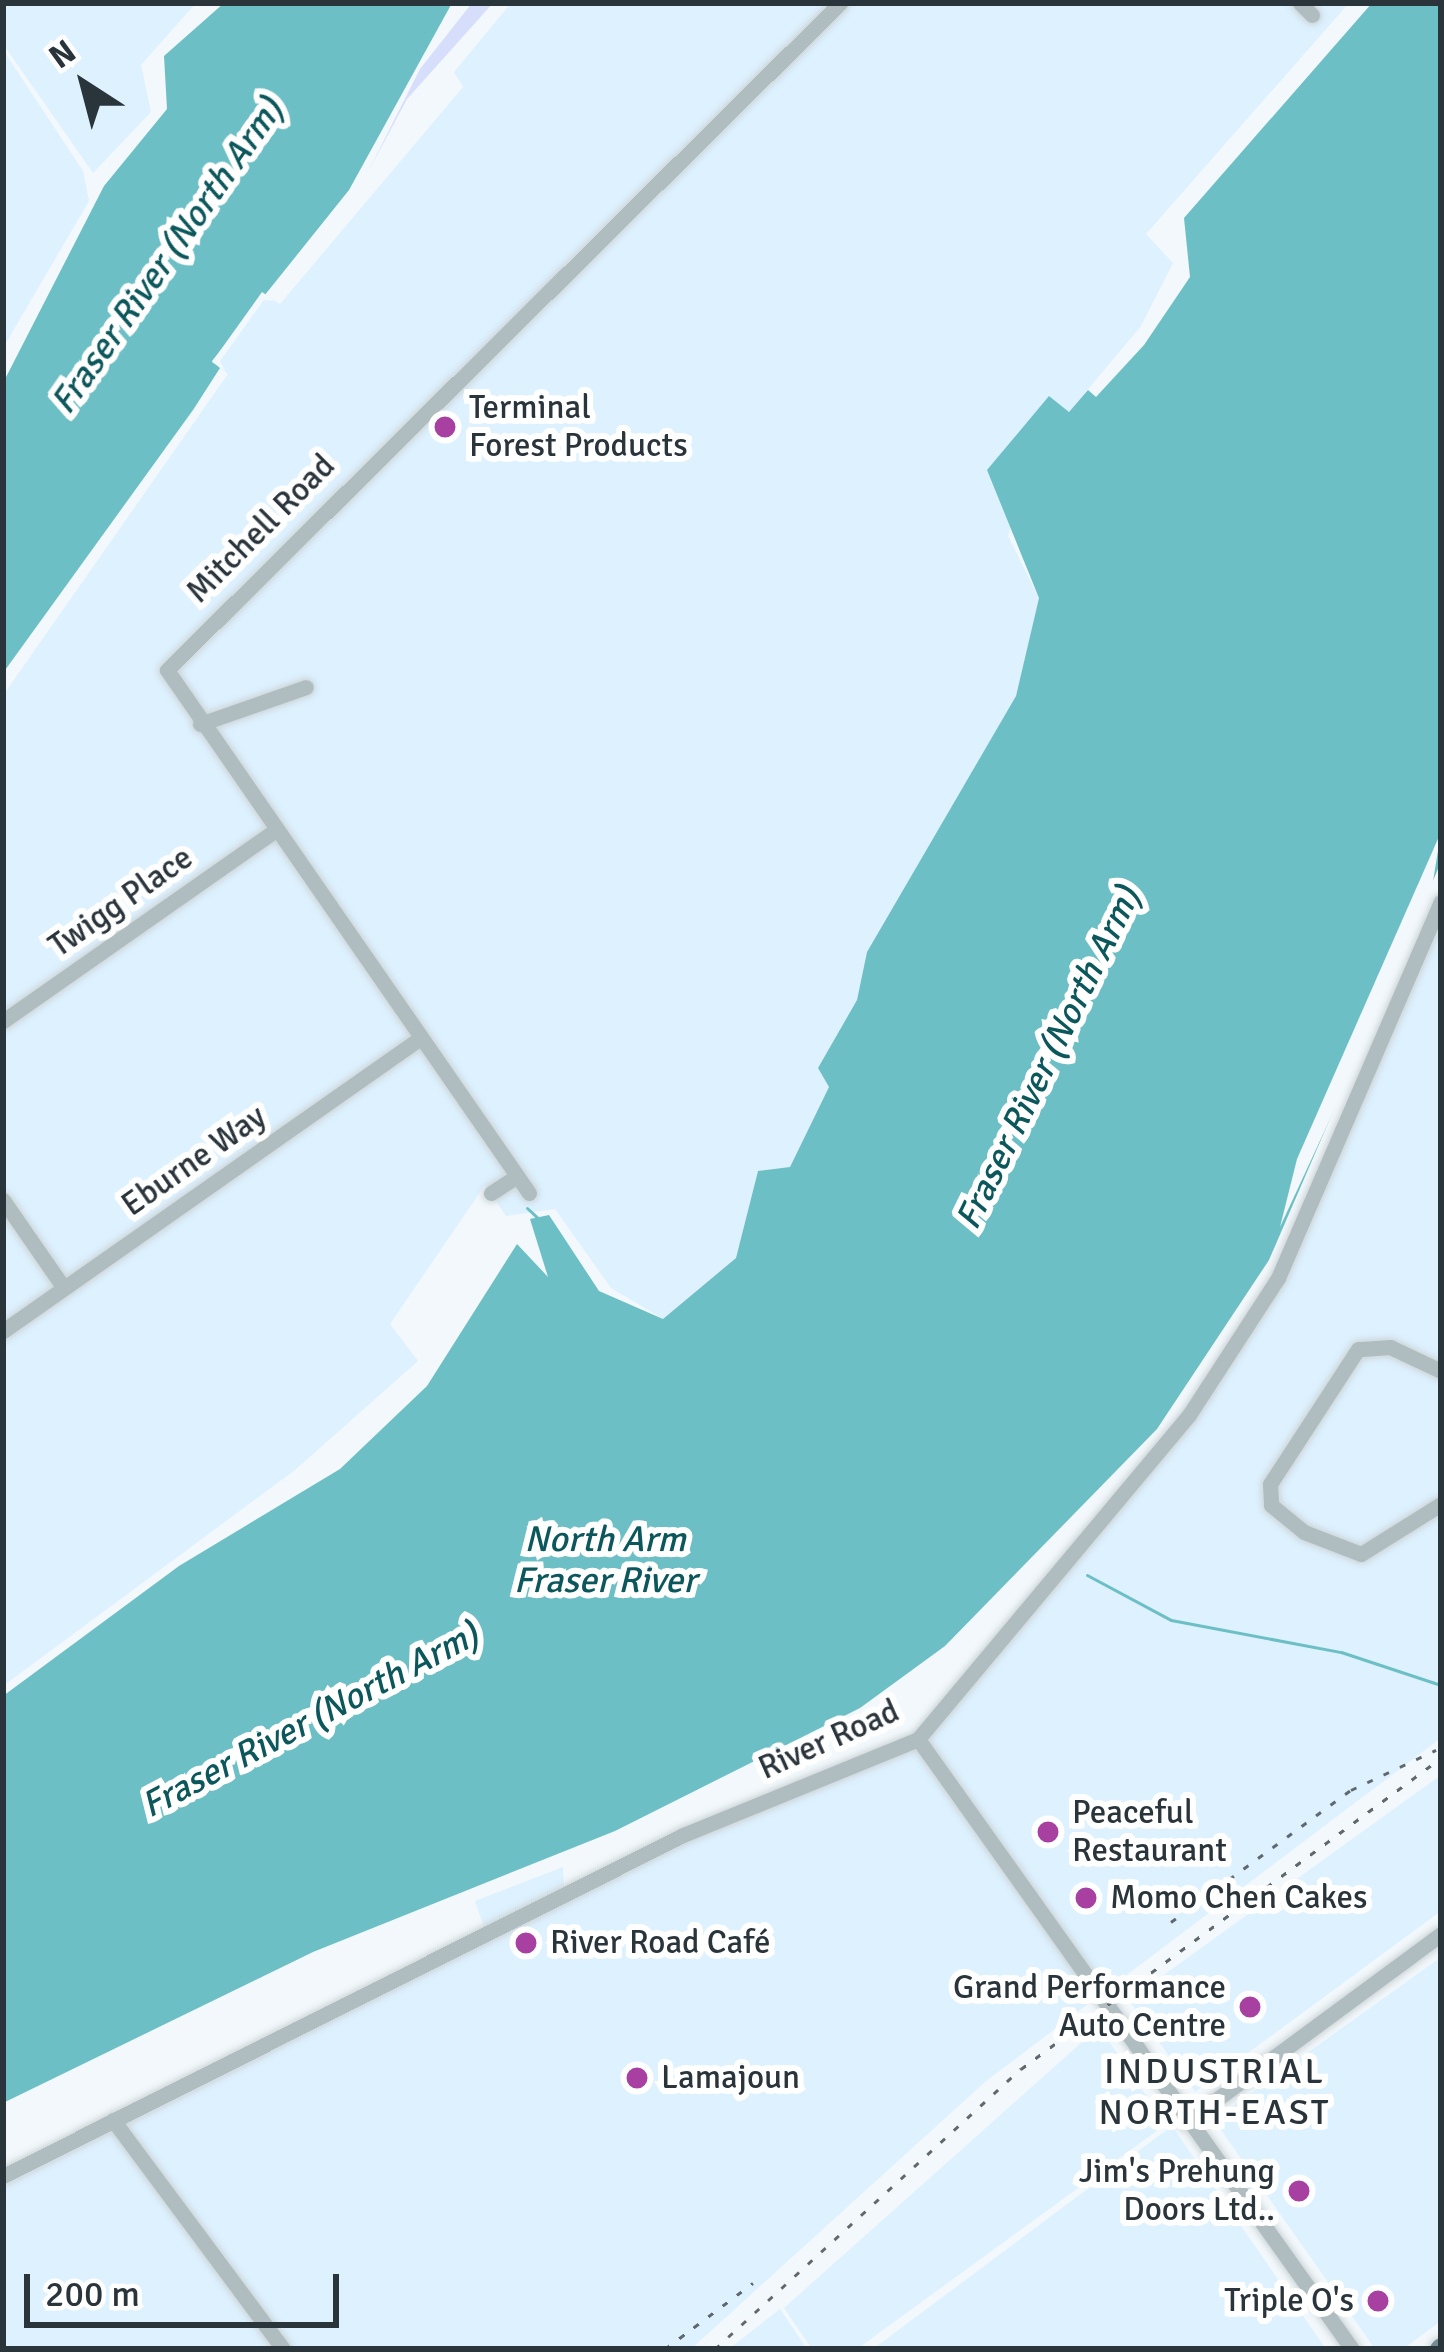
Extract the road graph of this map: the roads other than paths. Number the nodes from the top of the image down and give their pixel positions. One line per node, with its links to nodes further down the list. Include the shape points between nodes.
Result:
1 (840, 3): 3 (street, Mitchell Road, via 178,653 167,670)
2 (306, 687): 3 (street)
3 (200, 724): 4 (street, Mitchell Road)
4 (273, 832): 6 (street, Twigg Place); 7 (street, Mitchell Road)
5 (1441, 902): 16 (street, River Road, via 1279,1277 1189,1414)
6 (3, 1021)
7 (418, 1039): 8 (street, Mitchell Road); 12 (street, Eburne Way)
8 (517, 1175): 9 (street); 10 (street, Mitchell Road)
9 (491, 1193)
10 (529, 1193)
11 (3, 1200): 12 (street)
12 (64, 1288): 13 (street, Eburne Way)
13 (3, 1331)
14 (1441, 1370): 15 (street, via 1390,1347 1358,1349 1270,1484 1271,1505 1304,1532 1361,1554)
15 (1441, 1504)
16 (918, 1739): 18 (street, River Road, via 683,1834); 19 (street)
17 (1441, 1934): 19 (street)
18 (113, 2120): 20 (street, River Road); 21 (street)
19 (1186, 2122): 22 (street)
20 (3, 2176)
21 (283, 2349)
22 (1352, 2349)

